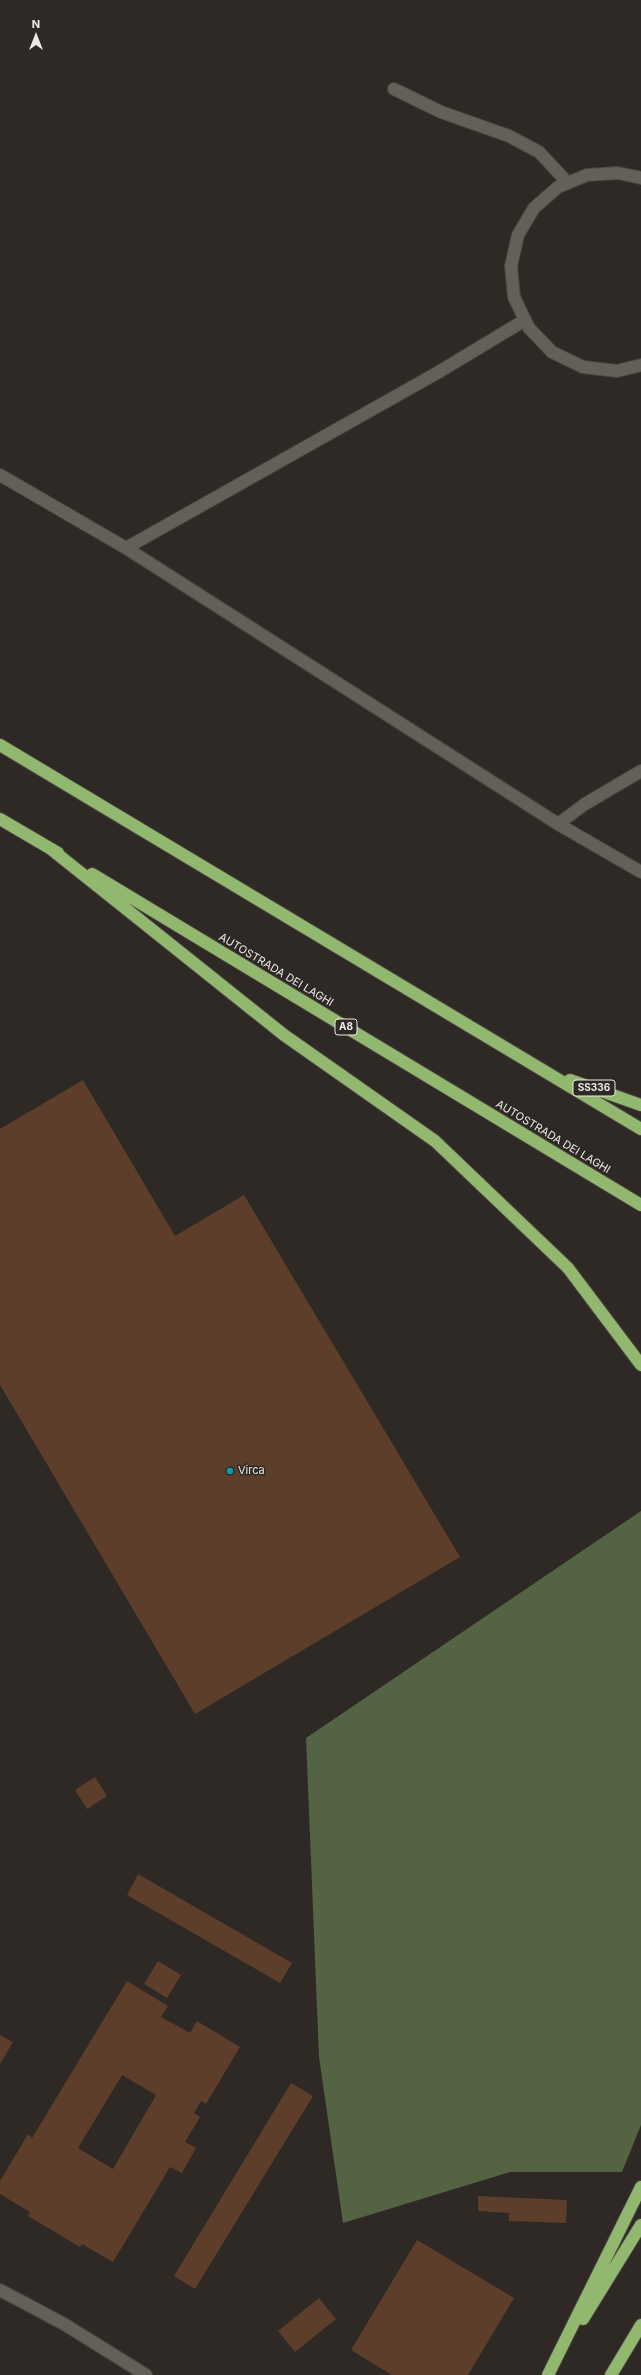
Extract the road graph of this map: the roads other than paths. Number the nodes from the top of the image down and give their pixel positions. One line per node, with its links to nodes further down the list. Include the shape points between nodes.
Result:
1 (394, 89): 3 (lane, via 441,112 509,136 539,152)
2 (641, 178): 3 (lane, via 618,172 586,175)
3 (568, 183): 4 (lane, via 558,187 534,208 518,235 511,266 514,297)
4 (525, 320): 5 (lane, via 529,328 552,352 583,367 617,371); 7 (lane, via 437,373)
5 (641, 365)
6 (0, 475): 7 (lane)
7 (126, 548): 11 (lane)
8 (0, 745): 14 (highway)
9 (641, 771): 11 (lane, via 585,804)
10 (0, 819): 12 (highway, AUTOSTRADA DEI LAGHI / A8)
11 (558, 824): 13 (lane)
12 (51, 849): 17 (highway, AUTOSTRADA DEI LAGHI / A8); 18 (highway, via 284,1035 436,1141 568,1268)
13 (641, 872)
14 (546, 1072): 15 (highway, SS336); 16 (highway)
15 (641, 1105)
16 (641, 1129)
17 (641, 1205)
18 (641, 1364)
19 (641, 2186): 24 (highway)
20 (641, 2224): 24 (highway)
21 (0, 2290): 23 (lane, via 64,2324)
22 (641, 2325): 25 (highway)
23 (146, 2375)
24 (548, 2375)
25 (610, 2375)

